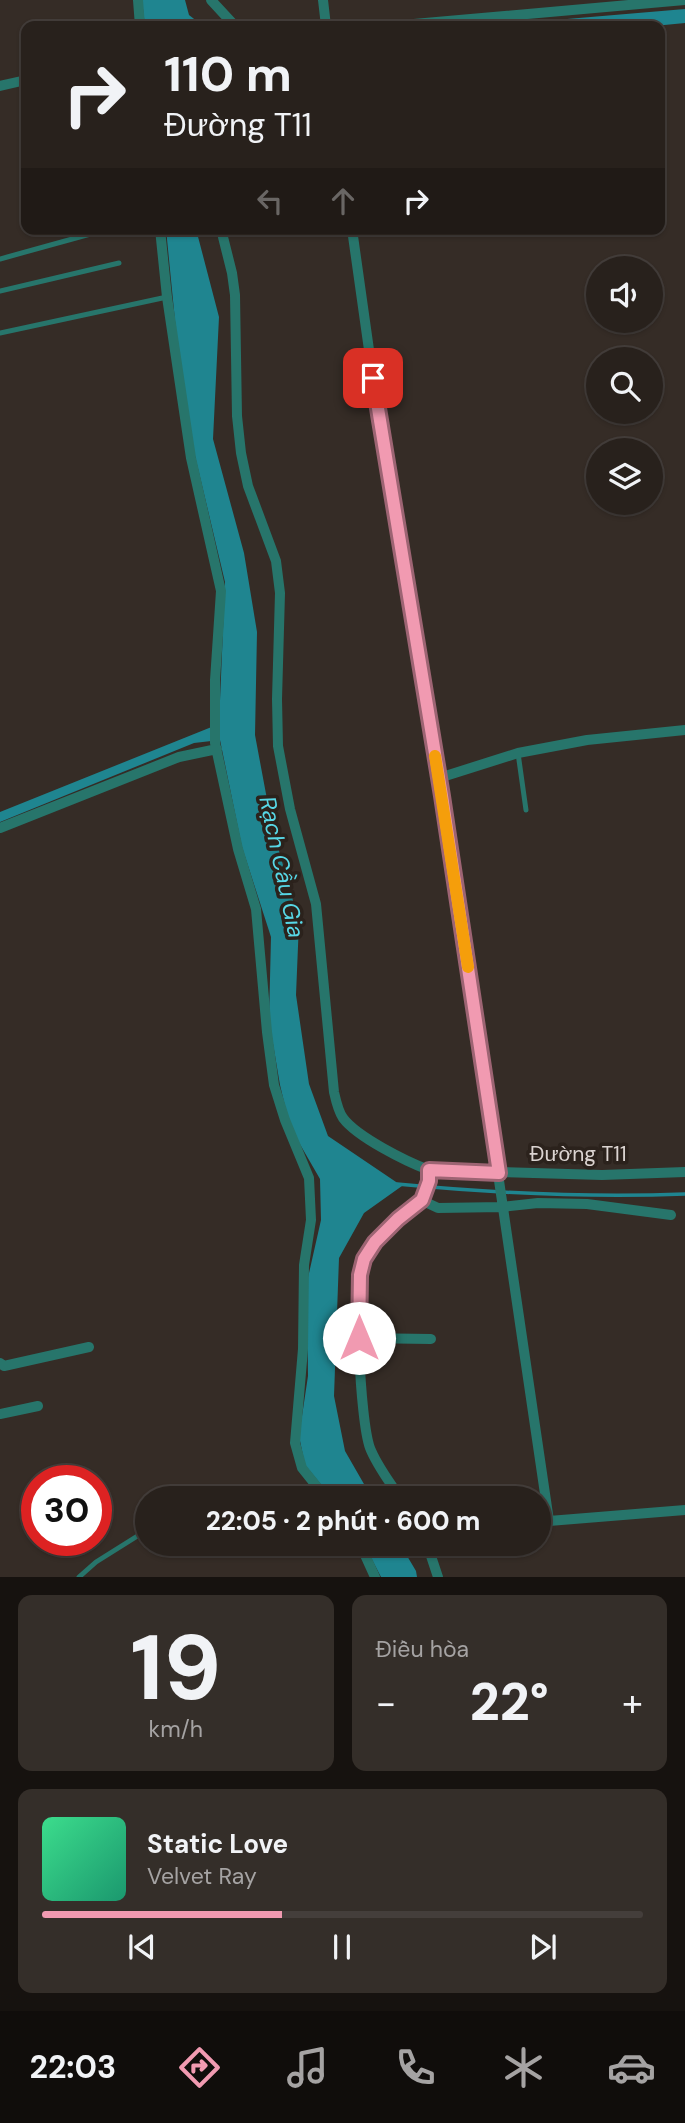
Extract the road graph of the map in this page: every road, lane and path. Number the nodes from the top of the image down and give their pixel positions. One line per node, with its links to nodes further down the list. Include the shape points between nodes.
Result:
1 (138, 0): 5 (street)
2 (211, 0): 6 (street)
3 (323, 0): 7 (street)
4 (685, 0): 8 (street)
5 (140, 21)
6 (230, 21)
7 (325, 21)
8 (448, 21)
9 (21, 81): 10 (street)
10 (0, 86)
11 (87, 235): 15 (lane)
12 (161, 235): 18 (street)
13 (222, 235): 28 (street, via 235,295 241,453 248,486 276,561 280,593 278,746 317,904 334,1092 340,1112 354,1129)
14 (353, 235): 23 (street)
15 (0, 259)
16 (119, 263): 17 (lane)
17 (0, 291)
18 (167, 298): 19 (lane); 21 (street, via 191,458 221,592)
19 (0, 333)
20 (685, 730): 22 (street)
21 (216, 746): 25 (street); 38 (street, via 256,909 274,1084 309,1178 312,1220 304,1265 295,1443 302,1468)
22 (518, 753): 23 (street); 24 (lane)
23 (439, 778): 27 (street)
24 (526, 810)
25 (0, 828)
26 (685, 1172): 27 (street, Đường T11)
27 (499, 1173): 28 (street, Đường T11); 30 (street)
28 (429, 1175): 29 (street)
29 (422, 1200): 30 (street, via 438,1208); 32 (street, via 383,1234 364,1259)
30 (502, 1207): 31 (street, via 587,1204); 40 (street, via 548,1521)
31 (671, 1215)
32 (359, 1338): 33 (street); 39 (street, via 370,1447)
33 (431, 1339)
34 (89, 1347): 35 (street, via 4,1366)
35 (0, 1363)
36 (38, 1406): 37 (street)
37 (0, 1414)
38 (316, 1486)
39 (392, 1486)
40 (685, 1510)
41 (135, 1538): 45 (lane)
42 (362, 1556): 46 (lane)
43 (366, 1556): 47 (street)
44 (431, 1556): 48 (street)
45 (79, 1577)
46 (369, 1577)
47 (376, 1577)
48 (438, 1577)

